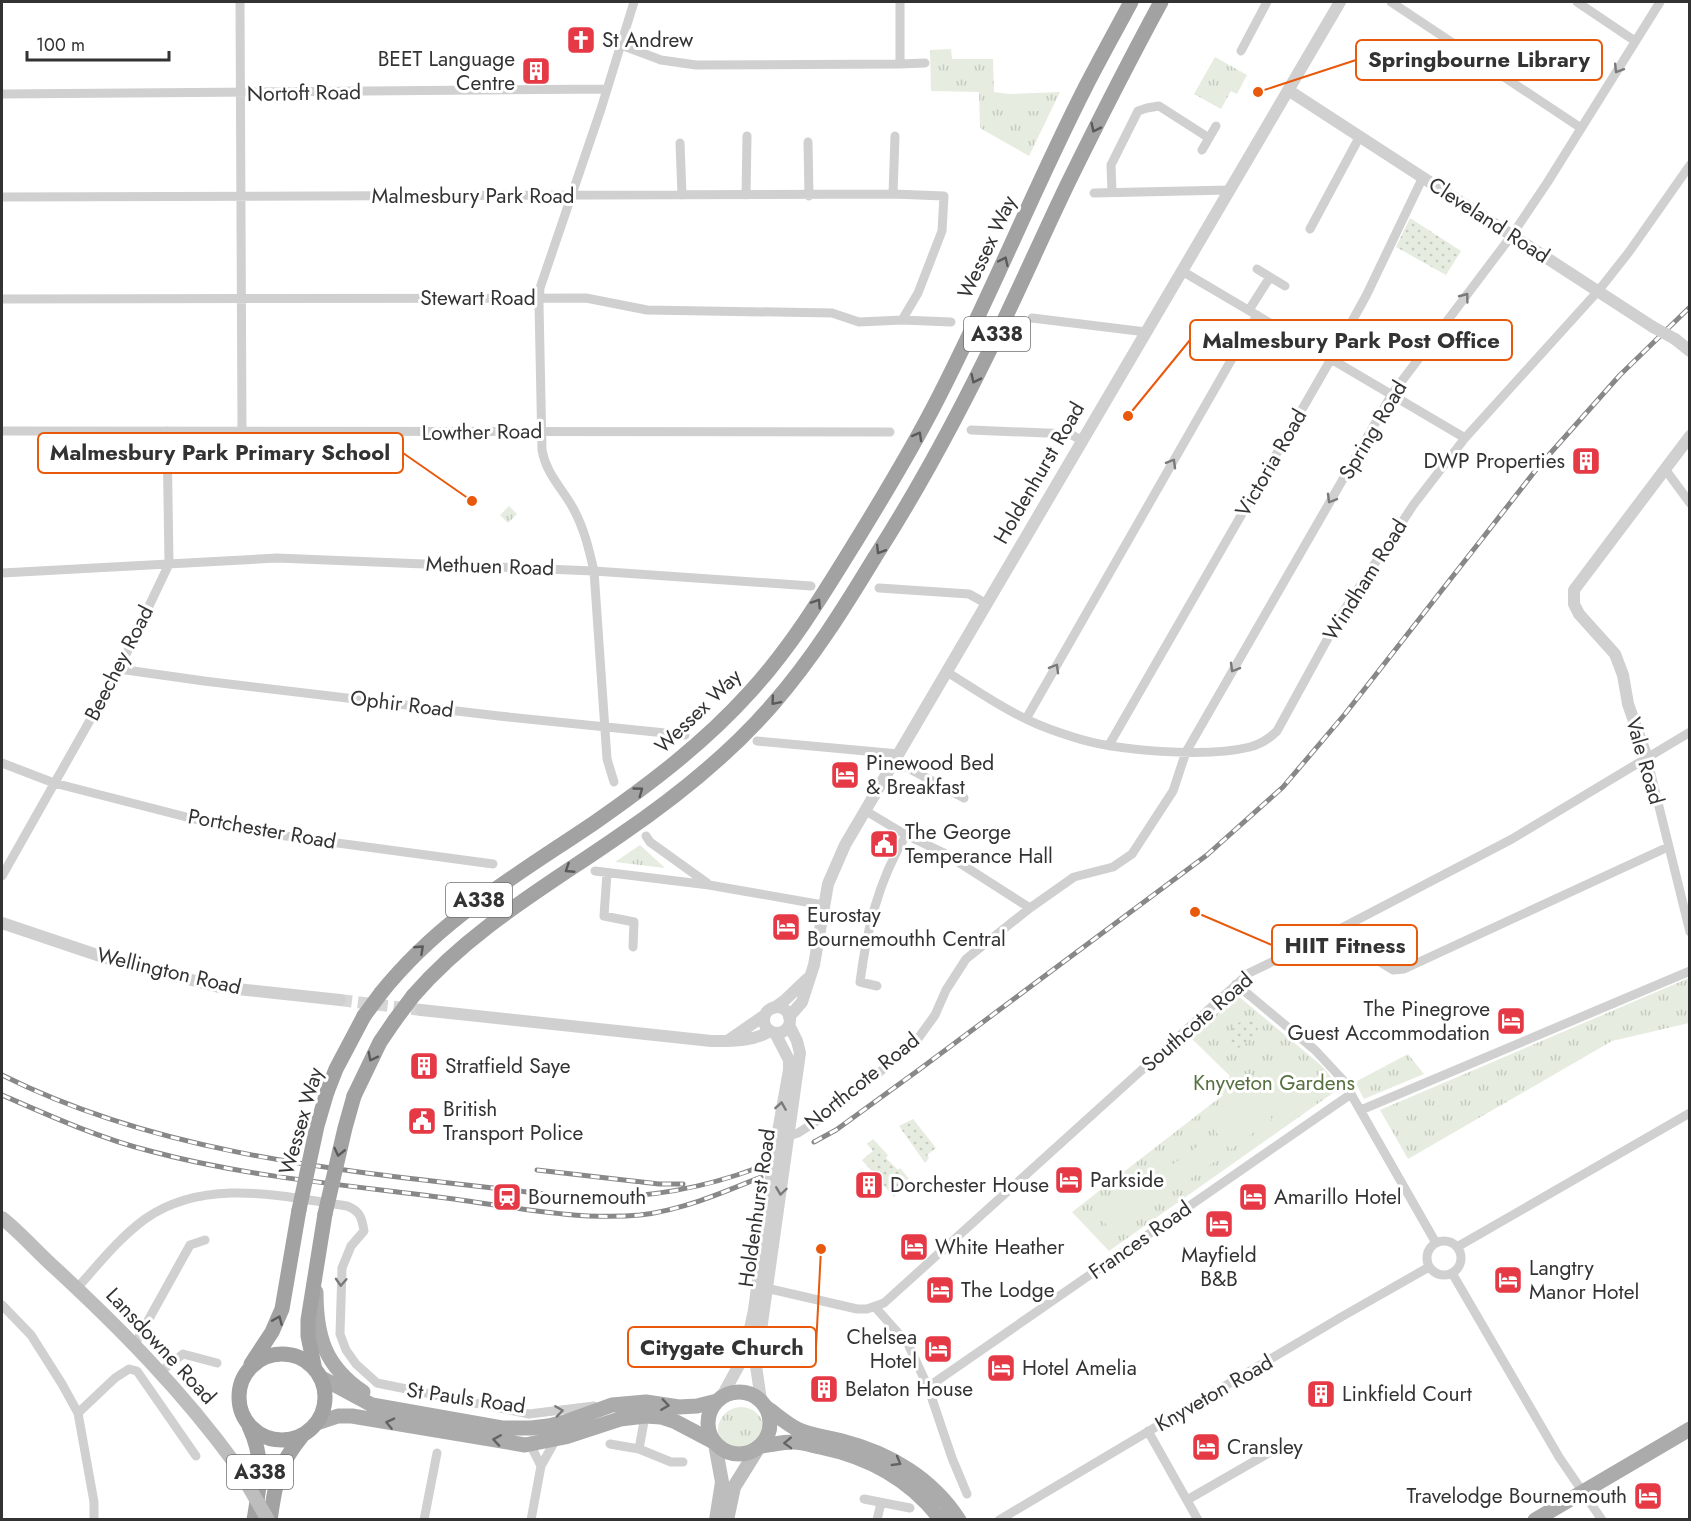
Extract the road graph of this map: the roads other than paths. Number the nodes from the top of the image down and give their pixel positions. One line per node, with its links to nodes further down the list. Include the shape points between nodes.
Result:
1 (240, 2): 22 (street)
2 (634, 2): 14 (street)
3 (900, 2): 17 (street)
4 (1124, 2): 18 (highway)
5 (1131, 2): 18 (highway, Wessex Way / A338)
6 (1161, 2): 23 (highway, Wessex Way / A338)
7 (1171, 2): 23 (highway)
8 (1267, 2): 15 (street)
9 (1338, 2): 20 (street, Holdenhurst Road)
10 (1391, 2): 25 (street)
11 (1577, 2): 13 (street)
12 (1660, 2): 13 (street, Spring Road)
13 (1635, 41): 25 (street, Spring Road, one-way to 25)
14 (621, 45): 17 (street, via 661,60 696,65); 19 (street)
15 (1241, 51)
16 (925, 63): 17 (street)
17 (900, 64)
18 (1085, 87): 139 (highway, Wessex Way / A338, one-way to 18, bridge, via 282,1309 317,1126 336,1069 364,1016 408,960 449,922 680,760 726,718 783,651 853,545 928,418)
19 (607, 89): 22 (street, Nortoft Road); 42 (street)
20 (1288, 90): 28 (street, Cleveland Road); 35 (street, Holdenhurst Road)
21 (2, 94): 22 (street, Nortoft Road)
22 (240, 94): 44 (street)
23 (1110, 97): 129 (highway, Wessex Way / A338, one-way to 129, bridge, via 941,444 885,542 812,655 759,719 691,783 490,924 452,956 394,1020 354,1096 342,1136)
24 (1216, 126): 29 (street)
25 (1581, 128): 46 (street, Spring Road)
26 (747, 136): 40 (street)
27 (895, 136): 38 (street)
28 (1360, 136): 34 (street, Cleveland Road); 45 (street)
29 (1209, 138): 32 (street); 36 (street, via 1160,106 1138,111 1111,165)
30 (808, 142): 43 (street)
31 (680, 143): 39 (street)
32 (1202, 150)
33 (1688, 171): 51 (street, Windham Road)
34 (1423, 177): 46 (street, Cleveland Road); 61 (street, Victoria Road)
35 (1230, 190): 36 (street); 48 (street, Holdenhurst Road)
36 (1112, 192): 37 (street)
37 (1094, 193)
38 (893, 194): 43 (street, Malmesbury Park Road); 57 (street, Malmesbury Park Road, via 944,196 942,231 918,293)
39 (682, 195): 40 (street, Malmesbury Park Road); 42 (street, Malmesbury Park Road)
40 (746, 195): 43 (street, Malmesbury Park Road)
41 (2, 196): 44 (street, Malmesbury Park Road)
42 (572, 196): 44 (street, Malmesbury Park Road); 52 (street)
43 (809, 196)
44 (241, 197): 54 (street)
45 (1310, 229)
46 (1512, 235): 51 (street, Cleveland Road); 62 (street, Spring Road, one-way to 46)
47 (1257, 269): 49 (street)
48 (1182, 271): 55 (street); 59 (street, Holdenhurst Road)
49 (1270, 277): 50 (street); 55 (street)
50 (1285, 286)
51 (1599, 290): 60 (street, Cleveland Road, bridge); 70 (street, Windham Road)
52 (539, 298): 54 (street, Stewart Road); 57 (street, Stewart Road, via 598,299 647,309 832,313 859,322); 67 (street)
53 (2, 299): 54 (street, Stewart Road)
54 (241, 299): 63 (street)
55 (1253, 313): 61 (street); 82 (street, one-way to 55)
56 (1032, 318): 59 (street)
57 (902, 320): 58 (street, Stewart Road)
58 (951, 322)
59 (1146, 332): 71 (street, Holdenhurst Road)
60 (1689, 351)
61 (1331, 359): 62 (street); 87 (street, Victoria Road)
62 (1392, 394): 70 (street); 88 (street, Spring Road, one-way to 88)
63 (242, 430): 66 (street, Lowther Road); 67 (street, Lowther Road)
64 (971, 430): 71 (street, via 1070,434)
65 (2, 431): 66 (street, Lowther Road)
66 (167, 431): 74 (street, Beechey Road)
67 (542, 431): 68 (street, Lowther Road); 75 (street, via 543,460 577,516)
68 (890, 432)
69 (1689, 436): 72 (street)
70 (1465, 438): 88 (street, Windham Road, via 1414,504 1346,608 1277,731 1251,747)
71 (1083, 441): 79 (street, Holdenhurst Road)
72 (1665, 469): 73 (street); 90 (street, Vale Road, via 1574,590 1579,614 1615,654)
73 (1689, 503)
74 (169, 564): 75 (street, Methuen Road, via 277,558); 76 (street, Methuen Road); 80 (street, Beechey Road)
75 (594, 571): 77 (street, Methuen Road); 83 (street)
76 (2, 573)
77 (811, 586)
78 (879, 588): 79 (street, via 969,594)
79 (987, 604): 81 (street, Holdenhurst Road)
80 (119, 669): 83 (street, Ophir Road); 93 (street, Beechey Road)
81 (947, 672): 82 (street, Windham Road); 89 (street, Holdenhurst Road)
82 (1026, 719): 87 (street, Windham Road)
83 (605, 726): 85 (street, Ophir Road); 92 (street, via 607,759)
84 (1689, 732): 90 (street, Southcote Road)
85 (686, 735)
86 (758, 741): 89 (street)
87 (1109, 745): 88 (street, Windham Road)
88 (1186, 752): 105 (street, Northcote Road, via 1173,791 1132,854 1113,867 1074,876)
89 (897, 758): 94 (street); 95 (street, Holdenhurst Road)
90 (1647, 758): 98 (street, Vale Road); 108 (street, Southcote Road, via 1512,839)
91 (2, 763): 93 (street, Portchester Road)
92 (614, 782)
93 (54, 783): 99 (street, Portchester Road, via 233,829); 102 (street, Beechey Road)
94 (964, 798)
95 (866, 811): 96 (street); 104 (street, Holdenhurst Road, via 836,863)
96 (906, 835): 105 (street, via 944,853); 113 (street, via 877,895 866,941 860,982)
97 (646, 836): 103 (street)
98 (1668, 847): 107 (street, Vale Road); 108 (street, via 1404,969 1393,970)
99 (493, 864)
100 (595, 871): 101 (street)
101 (607, 873): 103 (street); 109 (street, via 604,916 634,922)
102 (2, 876)
103 (709, 885): 104 (street)
104 (823, 905): 111 (street, Holdenhurst Road)
105 (1030, 908): 123 (street, Northcote Road, via 966,959 914,1044)
106 (2, 923): 114 (street, Wellington Road, via 106,958 219,987)
107 (1689, 932)
108 (1332, 933): 112 (street, Southcote Road, via 1264,964)
109 (633, 947)
110 (1689, 971): 121 (street)
111 (808, 978): 116 (street); 117 (street, Holdenhurst Road, via 802,1002)
112 (1236, 984): 120 (street, via 1315,1050); 134 (street, Southcote Road, via 884,1303)
113 (877, 986)
114 (340, 1000)
115 (421, 1010): 119 (street)
116 (770, 1011): 117 (street, via 782,1009); 118 (street, Holdenhurst Road, via 765,1026); 119 (street)
117 (789, 1021): 118 (street, Holdenhurst Road, via 783,1031); 123 (street, Holdenhurst Road, via 800,1053)
118 (773, 1032): 119 (street); 141 (street, Holdenhurst Road, one-way to 118, via 744,1356 754,1310 789,1070 789,1060)
119 (728, 1041)
120 (1351, 1094): 121 (street); 140 (street, Frances Road)
121 (1360, 1110): 126 (street)
122 (1689, 1113): 127 (street)
123 (792, 1138): 132 (street, Holdenhurst Road, one-way to 132)
124 (2, 1218): 131 (main road, Lansdowne Road)
125 (205, 1240): 135 (street, via 190,1245)
126 (1436, 1243): 127 (street, via 1448,1241); 128 (street, via 1428,1251)
127 (1457, 1247): 130 (street, via 1460,1262)
128 (1429, 1267): 130 (street, via 1437,1273); 150 (street, Knyveton Road)
129 (316, 1270): 138 (highway, Wessex Way / A338, via 308,1336); 144 (main road, via 318,1321 327,1355 345,1380 373,1399)
130 (1452, 1273): 163 (street, via 1559,1457)
131 (77, 1288): 135 (main road, Lansdowne Road); 143 (street, one-way to 143, via 145,1219 195,1197 221,1193 270,1195 347,1206 356,1209 364,1231 351,1246 342,1268 340,1334 356,1364 377,1383 530,1414)
132 (766, 1288): 134 (street, via 857,1309); 142 (street, Holdenhurst Road, via 756,1366)
133 (2, 1305): 145 (street, via 32,1335)
134 (875, 1307): 140 (street, via 908,1344)
135 (135, 1344): 137 (main road, Lansdowne Road)
136 (217, 1363): 137 (street, via 183,1354)
137 (160, 1372): 171 (main road, Lansdowne Road, bridge, via 189,1402 236,1464)
138 (318, 1374): 139 (highway, via 305,1361 278,1354 252,1365); 144 (main road, St Pauls Road, via 345,1393 372,1405); 147 (highway, via 325,1401)
139 (244, 1377): 148 (highway, via 238,1402)
140 (928, 1386): 164 (street)
141 (719, 1399): 142 (main road, via 742,1392 752,1394); 143 (main road, St Pauls Road, one-way to 141, via 646,1402 697,1406); 153 (main road, via 708,1418)
142 (764, 1404): 156 (main road, via 770,1428); 178 (main road, one-way to 178, via 797,1429 892,1459 941,1496)
143 (612, 1405): 144 (main road, St Pauls Road, via 565,1422 531,1428 502,1428)
144 (401, 1410)
145 (78, 1413): 160 (street, via 115,1378 129,1369 137,1371); 169 (street, via 93,1491)
146 (645, 1416): 152 (main road, St Pauls Road, via 620,1419); 153 (main road, St Pauls Road, via 676,1422); 157 (street)
147 (317, 1424): 151 (highway); 154 (main road, St Pauls Road, one-way to 147, via 352,1416 338,1416)
148 (248, 1425): 151 (highway, via 269,1438); 170 (highway, A338, via 261,1464)
149 (1689, 1429): 163 (main road)
150 (1148, 1431): 166 (street); 179 (street, Knyveton Road)
151 (302, 1436): 171 (highway, A338, via 280,1469)
152 (556, 1439): 154 (main road, St Pauls Road); 162 (street)
153 (714, 1443): 156 (main road, via 739,1455); 174 (main road, via 722,1482)
154 (530, 1444): 162 (street)
155 (610, 1444): 157 (street)
156 (759, 1448): 175 (main road, via 734,1487); 177 (main road, one-way to 156, via 913,1489 867,1461 794,1442)
157 (639, 1449): 161 (street, via 671,1462)
158 (1274, 1450): 166 (street)
159 (437, 1453): 172 (street)
160 (196, 1456)
161 (683, 1462)
162 (541, 1466): 173 (street)
163 (1584, 1491): 181 (main road); 182 (street)
164 (967, 1494)
165 (864, 1499): 167 (street)
166 (1187, 1500): 180 (street)
167 (881, 1503): 168 (street); 176 (street)
168 (910, 1508)
169 (94, 1520)
170 (254, 1520)
171 (269, 1520)
172 (424, 1520)
173 (531, 1520)
174 (716, 1520)
175 (728, 1520)
176 (877, 1520)
177 (940, 1520)
178 (959, 1520)
179 (999, 1520)
180 (1198, 1520)
181 (1535, 1520)
182 (1602, 1520)

